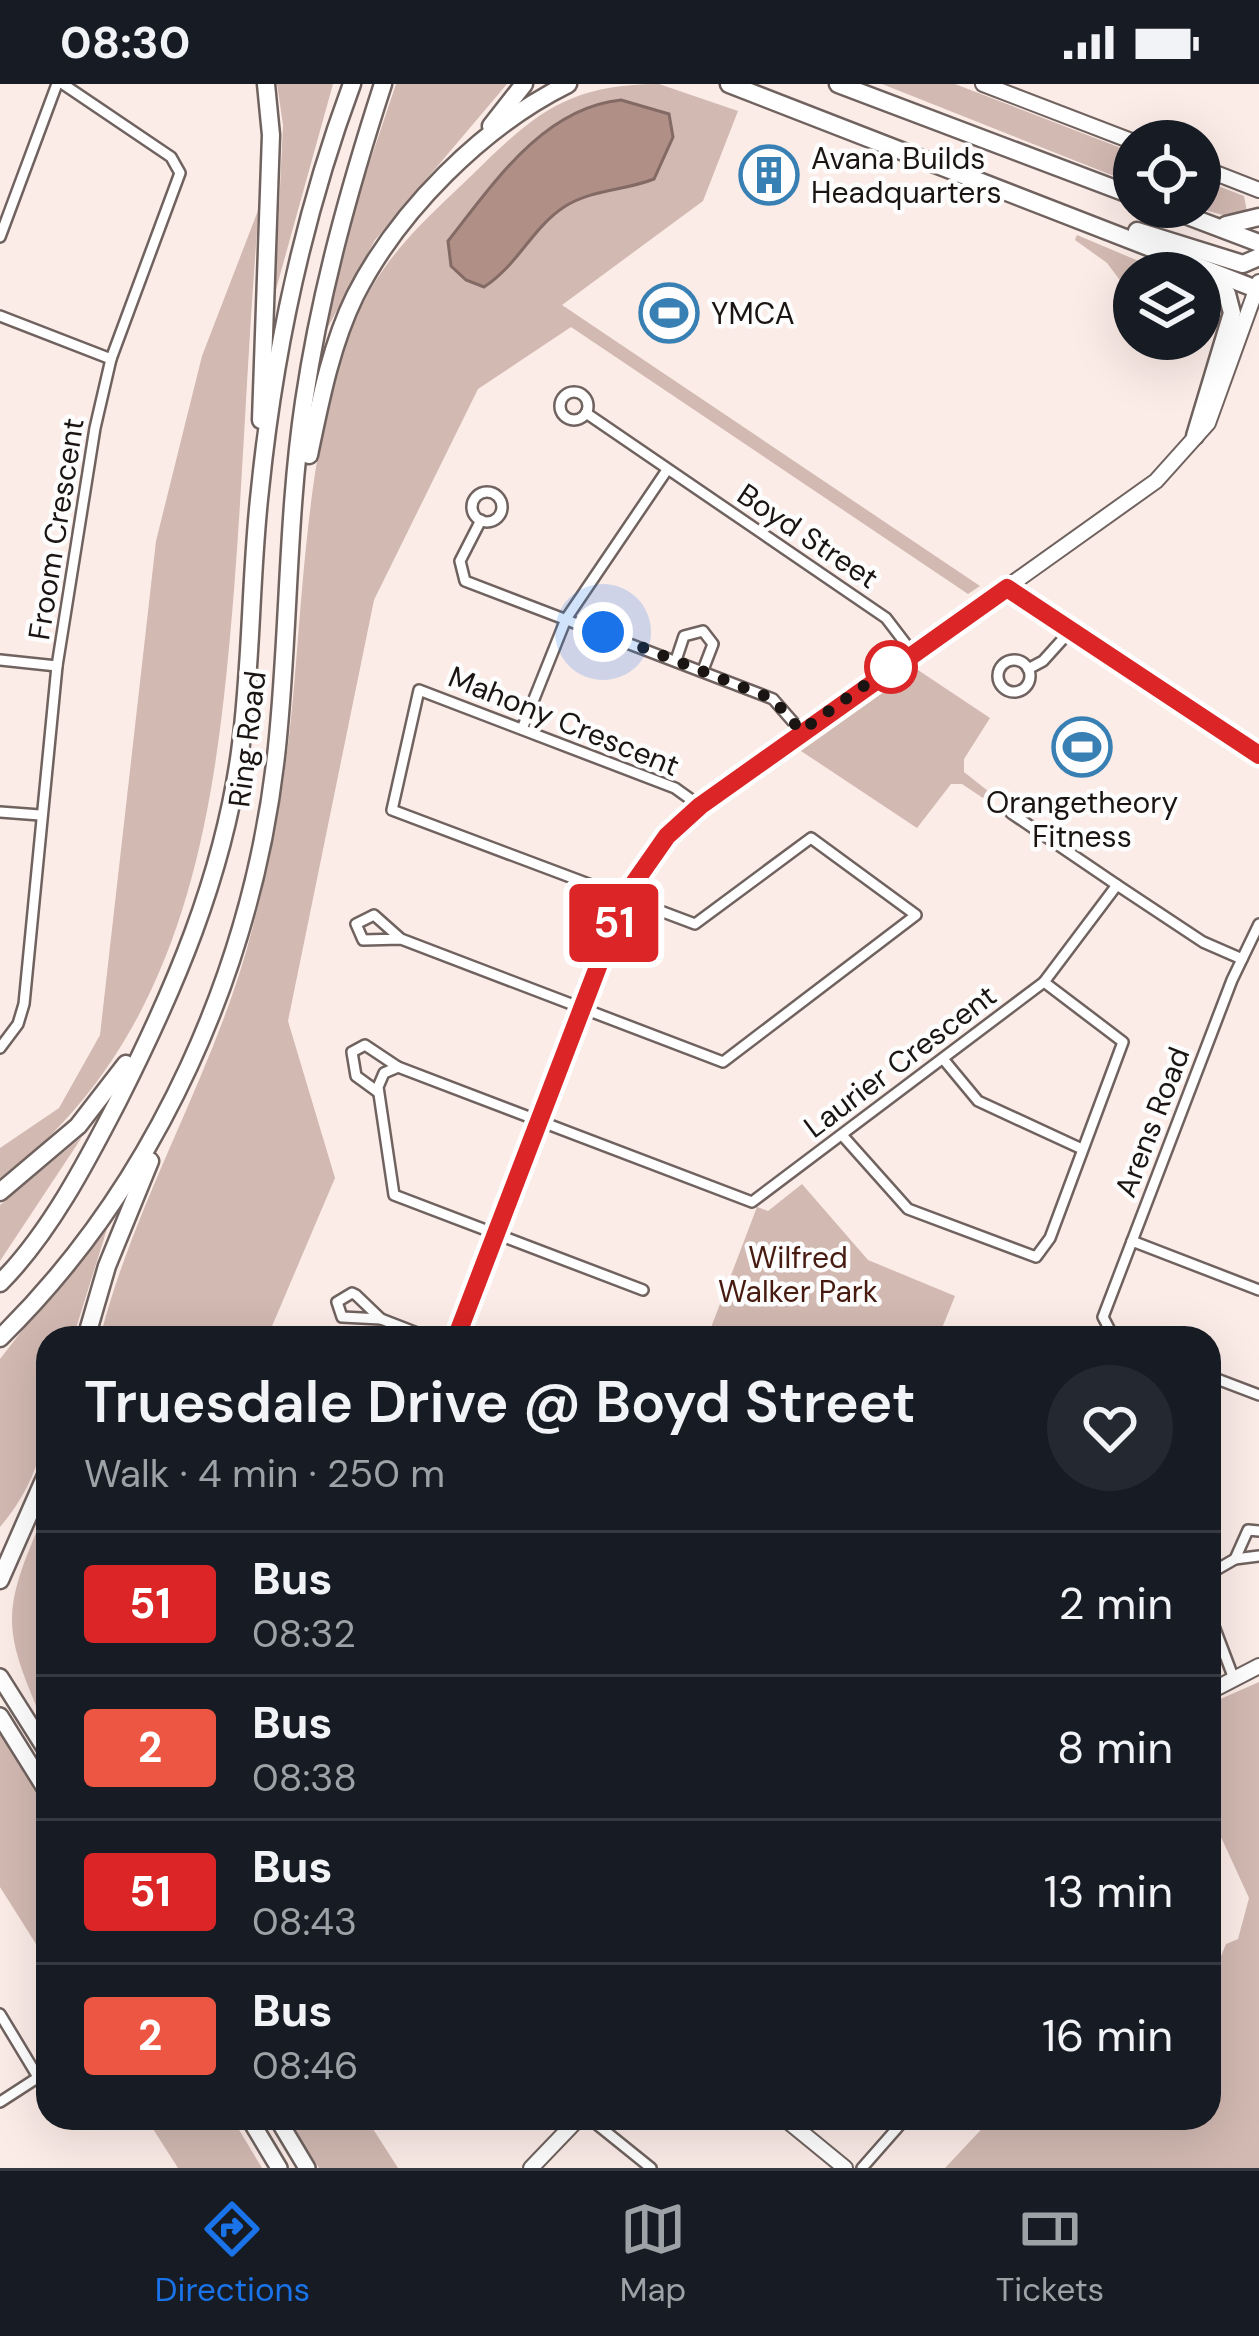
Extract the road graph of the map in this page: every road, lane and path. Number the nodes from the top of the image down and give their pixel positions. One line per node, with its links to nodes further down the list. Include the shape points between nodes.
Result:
1 (60, 84): 20 (street); 28 (street, Froom Crescent, via 180,166)
2 (266, 84): 33 (highway, via 271,156)
3 (352, 84): 33 (highway, Ring Road, via 304,239)
4 (383, 84): 35 (highway, Ring Road, via 324,285)
5 (524, 84): 11 (highway)
6 (568, 84): 11 (highway, via 535,100)
7 (729, 84): 14 (highway)
8 (838, 84): 13 (highway)
9 (982, 84): 10 (street)
10 (1113, 134)
11 (468, 155): 35 (highway, via 410,215 354,298 317,415)
12 (1221, 175): 15 (street)
13 (1113, 188)
14 (999, 189): 19 (highway); 23 (highway, via 1243,263)
15 (1259, 190)
16 (1259, 217): 17 (highway)
17 (1221, 224)
18 (1220, 228): 21 (highway)
19 (1116, 234): 22 (highway); 25 (highway)
20 (0, 237)
21 (1259, 243)
22 (1154, 252)
23 (1259, 257)
24 (1221, 286): 27 (highway, via 1232,314)
25 (1258, 287): 31 (street, via 1208,423)
26 (0, 316): 28 (street)
27 (1221, 350)
28 (111, 359): 42 (street, Froom Crescent)
29 (1218, 360): 31 (highway)
30 (586, 413): 32 (street, Boyd Street)
31 (1195, 436): 36 (street, via 1156,481)
32 (667, 470): 37 (street); 39 (street, Boyd Street, via 886,618)
33 (260, 487): 57 (highway, Ring Road, via 240,754)
34 (481, 520): 37 (street, via 460,561 465,581)
35 (294, 526): 61 (highway, Ring Road, via 277,750 255,884)
36 (1007, 588): 38 (street); 39 (street)
37 (566, 619): 41 (street); 45 (street)
38 (1071, 630): 43 (street); 47 (street)
39 (913, 652): 46 (street)
40 (0, 660): 42 (street)
41 (676, 660): 44 (street); 44 (street, via 684,637 704,631 713,644)
42 (57, 666): 51 (street, Froom Crescent)
43 (1028, 669)
44 (703, 670): 46 (street, via 773,699)
45 (522, 729): 48 (street, Mahony Crescent, via 675,788); 53 (street, Mahony Crescent, via 419,690 392,810)
46 (801, 731): 48 (street)
47 (1259, 755)
48 (700, 806): 53 (street, via 667,836)
49 (0, 812): 51 (street)
50 (1011, 813): 52 (street)
51 (40, 815): 60 (street, Froom Crescent, via 24,1004)
52 (1117, 885): 56 (street); 58 (street, Laurier Crescent)
53 (625, 896): 59 (street); 59 (street, via 695,924 811,838 916,915 723,1062)
54 (1259, 924): 56 (street, Arens Road)
55 (400, 939): 55 (street, via 374,915 356,924 363,940); 59 (street)
56 (1242, 958): 70 (street, Arens Road)
57 (181, 977): 68 (highway, via 78,1126); 71 (highway, Ring Road, via 96,1144)
58 (1044, 982): 62 (street, Laurier Crescent); 67 (street, via 1124,1042)
59 (582, 1009): 65 (street)
60 (0, 1048)
61 (194, 1054): 75 (highway); 79 (highway, Ring Road, via 121,1195 55,1285)
62 (944, 1060): 66 (street, Laurier Crescent); 67 (street, via 979,1101)
63 (398, 1066): 64 (street, via 384,1073); 64 (street, via 357,1046 356,1076); 65 (street)
64 (379, 1092): 69 (street, via 394,1196)
65 (538, 1121): 66 (street, Laurier Crescent, via 752,1202); 69 (street)
66 (842, 1135): 67 (street, via 908,1209 1036,1257)
67 (1082, 1150)
68 (0, 1192)
69 (496, 1234): 72 (street); 77 (street)
70 (1132, 1241): 73 (street); 78 (street, Arens Road, via 1103,1317)
71 (0, 1283)
72 (644, 1290)
73 (1259, 1290)
74 (381, 1319): 74 (street, via 356,1295 338,1302 346,1319); 76 (street)
75 (90, 1326)
76 (399, 1326)
77 (461, 1326)
78 (1108, 1326)
79 (0, 1338)
80 (1221, 1381): 81 (street)
81 (1259, 1395)
82 (36, 1499): 83 (highway)
83 (30, 1513): 85 (highway); 89 (highway)
84 (1259, 1531): 87 (street, via 1248,1530)
85 (0, 1546)
86 (1259, 1556): 87 (street)
87 (1235, 1559): 88 (street)
88 (1221, 1567)
89 (0, 1580)
90 (1221, 1645): 93 (street)
91 (1259, 1666): 93 (street)
92 (0, 1677): 96 (main road)
93 (1234, 1679): 94 (street)
94 (1221, 1686)
95 (0, 1716): 97 (main road)
96 (36, 1734)
97 (36, 1774)
98 (0, 2014): 99 (street)
99 (36, 2064)
100 (36, 2079): 101 (street)
101 (0, 2102)
102 (255, 2130): 108 (main road)
103 (284, 2130): 109 (main road)
104 (567, 2130): 110 (street)
105 (604, 2130): 111 (street)
106 (799, 2130): 112 (street)
107 (895, 2130): 113 (street)
108 (279, 2168)
109 (307, 2168)
110 (531, 2168)
111 (652, 2168)
112 (845, 2168)
113 (862, 2168)

